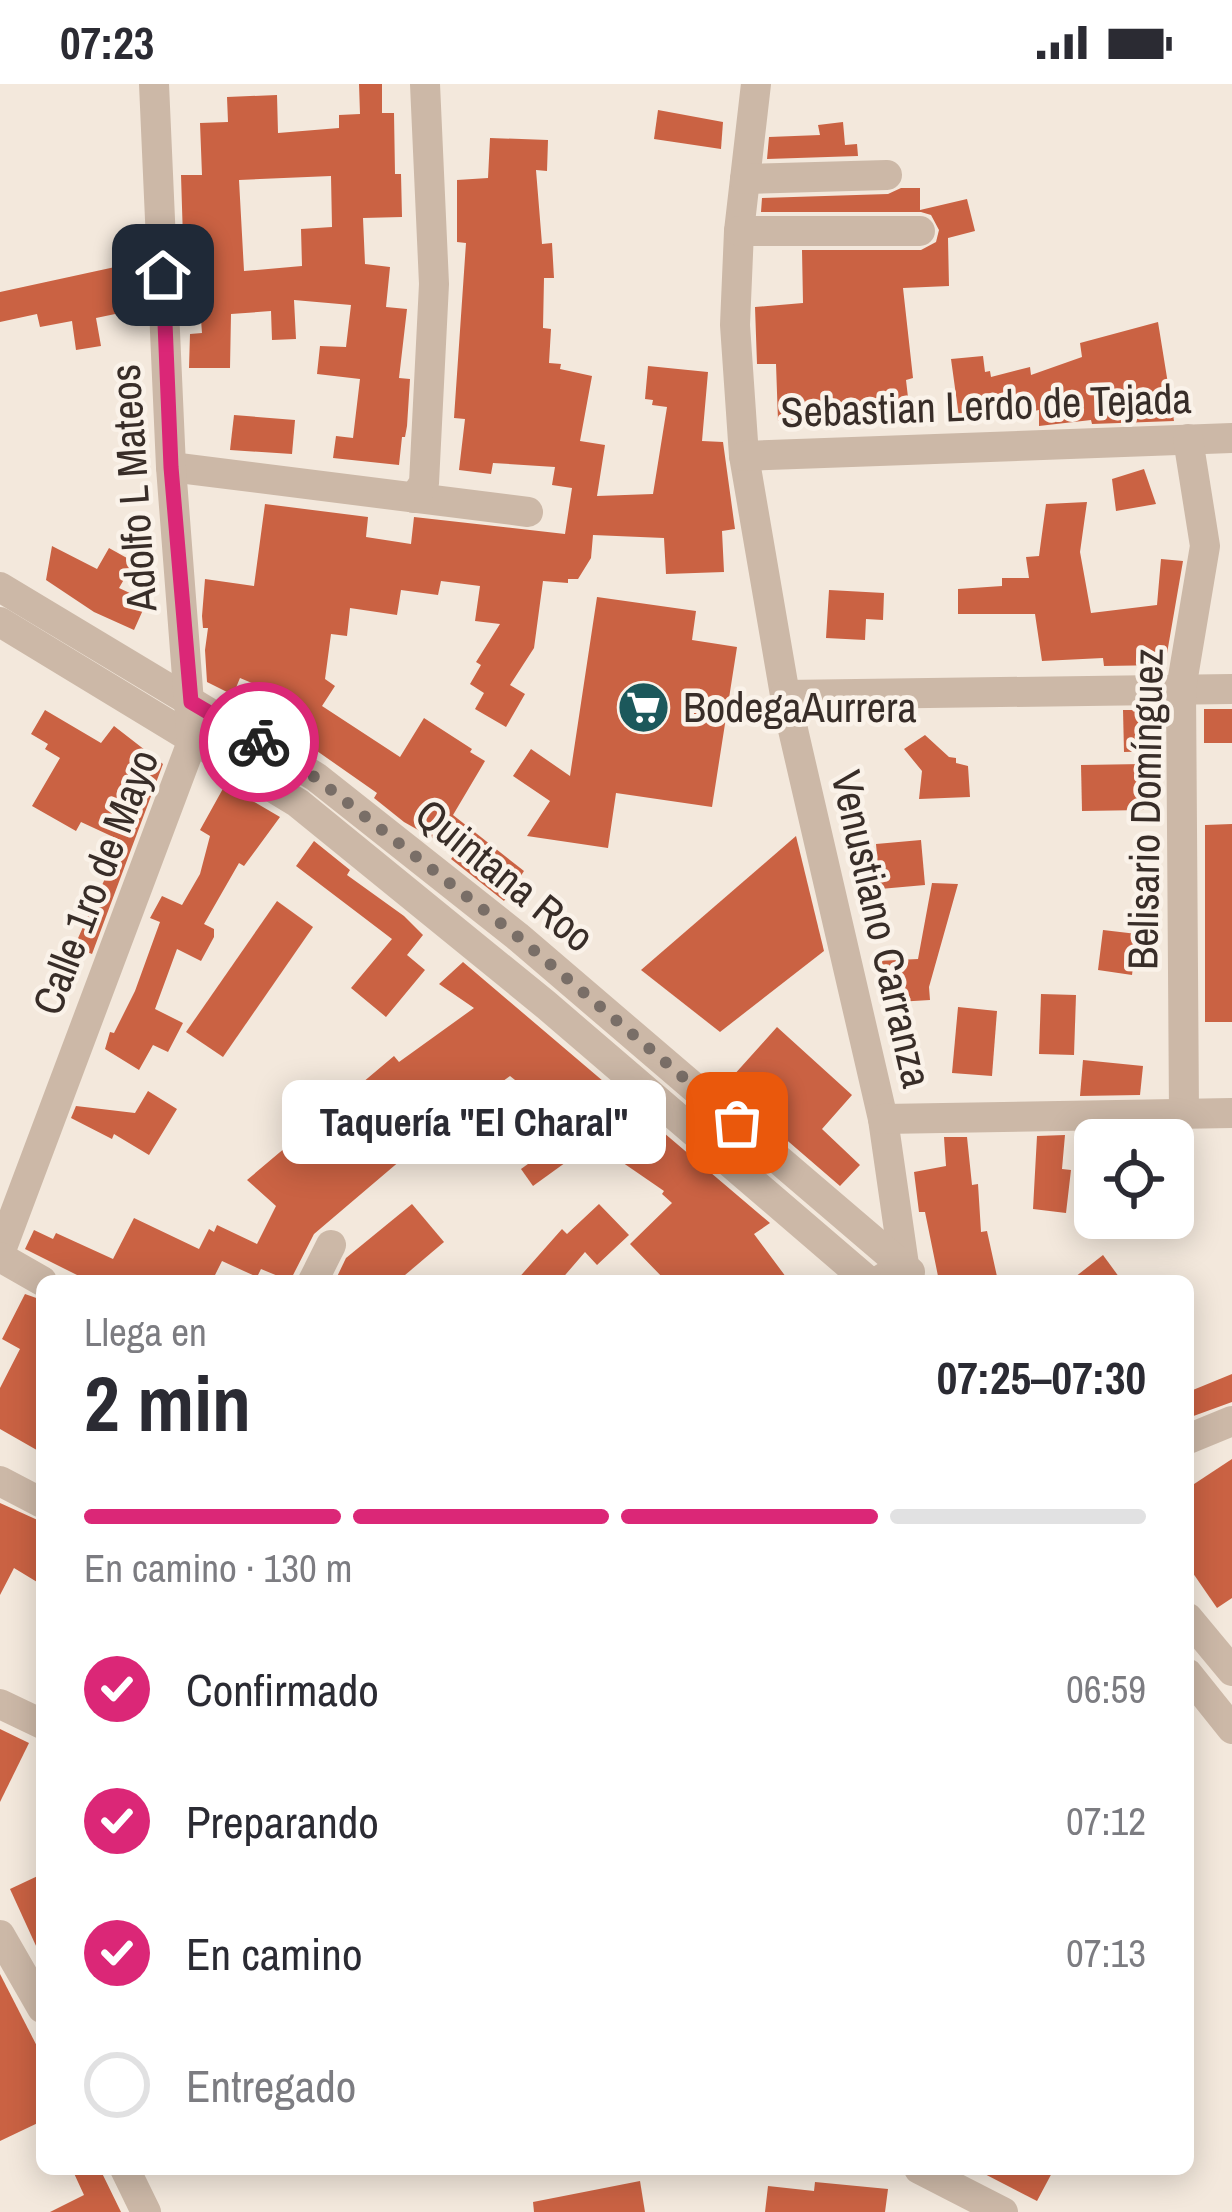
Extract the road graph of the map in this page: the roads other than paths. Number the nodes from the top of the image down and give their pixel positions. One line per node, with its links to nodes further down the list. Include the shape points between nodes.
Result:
1 (154, 84): 11 (street, Adolfo L Mateos)
2 (425, 84): 12 (street, via 434,284 424,483)
3 (756, 84): 5 (street, Venustiano Carranza)
4 (887, 175): 5 (street)
5 (745, 179): 6 (street, Venustiano Carranza)
6 (739, 231): 7 (street); 10 (street, Venustiano Carranza)
7 (920, 231)
8 (1232, 438): 9 (street, Sebastian Lerdo de Tejada)
9 (1188, 439): 10 (street, Sebastian Lerdo de Tejada); 17 (street, Belisario Domínguez, via 1205,546)
10 (744, 456): 18 (street, Venustiano Carranza)
11 (171, 467): 12 (street); 19 (street, Adolfo L Mateos)
12 (414, 498): 13 (street)
13 (528, 512)
14 (0, 587): 19 (street, Quintana Roo)
15 (0, 622): 20 (street, Quintana Roo)
16 (1232, 688): 17 (street)
17 (1181, 689): 18 (street); 21 (street, Belisario Domínguez)
18 (784, 695): 23 (street, Venustiano Carranza)
19 (191, 702): 20 (street, Adolfo L Mateos); 28 (street, Quintana Roo, via 316,778 517,936)
20 (192, 742): 25 (street, Calle 1ro de Mayo); 27 (street, Quintana Roo, via 298,803)
21 (1184, 1112): 22 (street); 23 (street)
22 (1232, 1112)
23 (883, 1118): 29 (street, Venustiano Carranza)
24 (331, 1245): 26 (street)
25 (0, 1255): 30 (street)
26 (316, 1275)
27 (861, 1275)
28 (899, 1275)
29 (900, 1275)
30 (36, 1277)
31 (1232, 1421): 32 (street)
32 (1194, 1437)
33 (0, 1481): 34 (street)
34 (36, 1500)
35 (1194, 1625): 36 (street)
36 (1232, 1671)
37 (1194, 1682): 40 (street)
38 (0, 1704): 39 (street)
39 (36, 1721)
40 (1232, 1729)
41 (0, 1935): 42 (street)
42 (36, 1998)
43 (127, 2175): 45 (street)
44 (931, 2175): 46 (street)
45 (146, 2212)
46 (1003, 2212)

